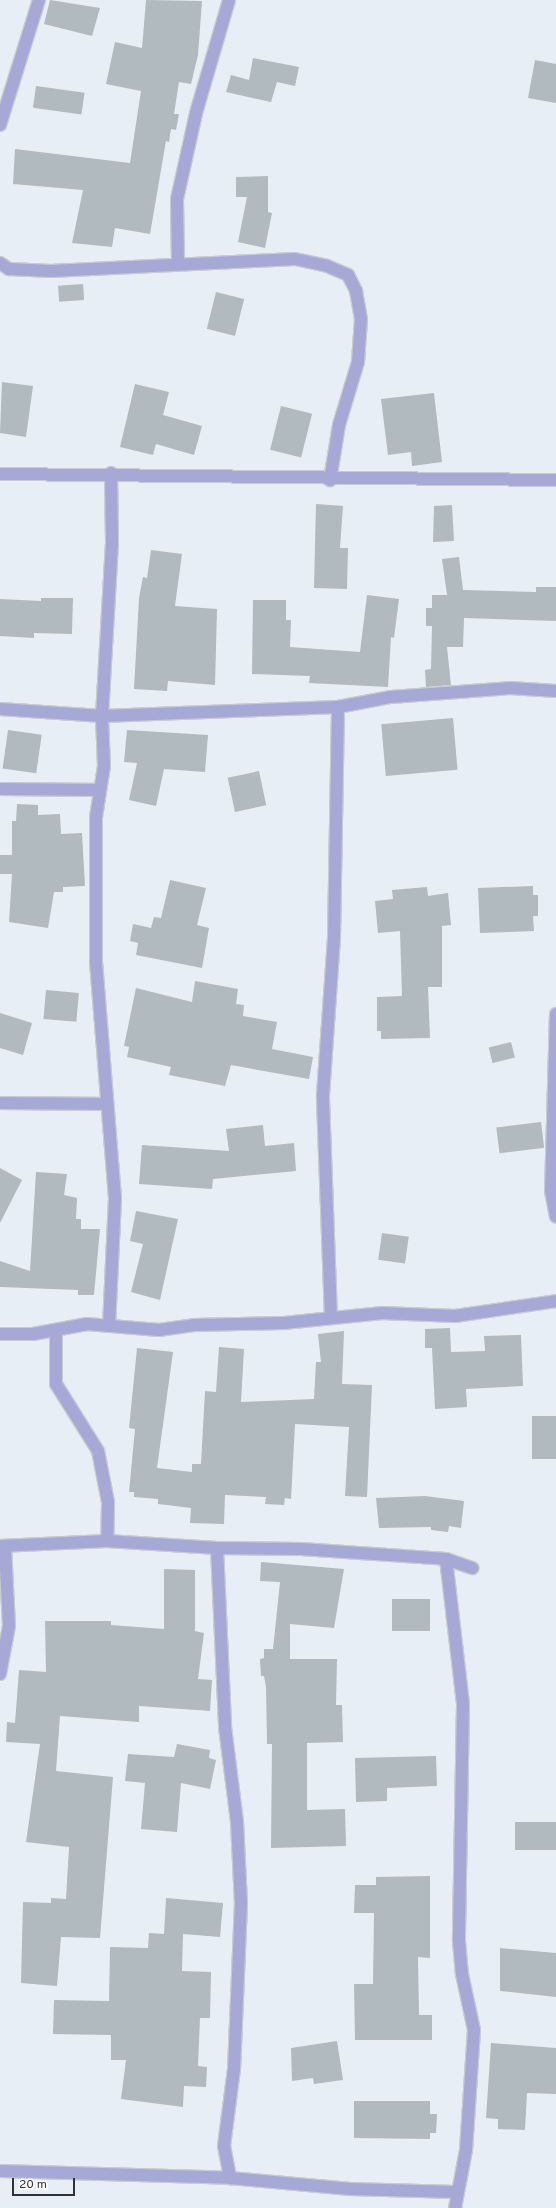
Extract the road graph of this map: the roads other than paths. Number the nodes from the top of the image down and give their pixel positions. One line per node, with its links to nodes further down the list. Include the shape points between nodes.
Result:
1 (39, 0): 3 (street)
2 (228, 0): 5 (street, via 196,113 177,199)
3 (0, 125)
4 (0, 263): 5 (street, via 9,269 51,272)
5 (178, 263): 8 (street, via 295,259 327,266 348,275 356,291 361,320 358,362 339,425)
6 (111, 473): 7 (street); 8 (street); 13 (street, via 112,541)
7 (0, 474)
8 (330, 480): 9 (street)
9 (556, 480)
10 (556, 691): 11 (street, via 494,689 391,697)
11 (338, 707): 13 (street); 21 (street, via 334,937 323,1095)
12 (0, 709): 13 (street)
13 (102, 716): 15 (street, via 104,766)
14 (0, 788): 15 (street)
15 (98, 790): 18 (street, via 96,961)
16 (556, 1014): 19 (street, via 551,1191)
17 (0, 1103): 18 (street)
18 (107, 1104): 22 (street, via 115,1198)
19 (556, 1217)
20 (556, 1301): 21 (street, via 455,1316 382,1313)
21 (331, 1318): 22 (street, via 158,1330)
22 (109, 1326): 23 (street, via 87,1324)
23 (56, 1330): 24 (street); 25 (street, via 56,1384 98,1451 108,1502)
24 (0, 1334)
25 (107, 1541): 26 (street); 27 (street)
26 (2, 1546): 30 (street, via 9,1626)
27 (217, 1548): 28 (street, via 301,1549); 32 (street, via 225,1727 237,1822 241,1903 234,2069 224,2146)
28 (446, 1559): 29 (street); 33 (street, via 464,1704 460,1942 462,1974 474,2030 466,2150)
29 (472, 1568)
30 (0, 1674)
31 (0, 2171): 32 (street)
32 (230, 2178): 33 (street, via 350,2189)
33 (456, 2192): 34 (street)
34 (455, 2208)

